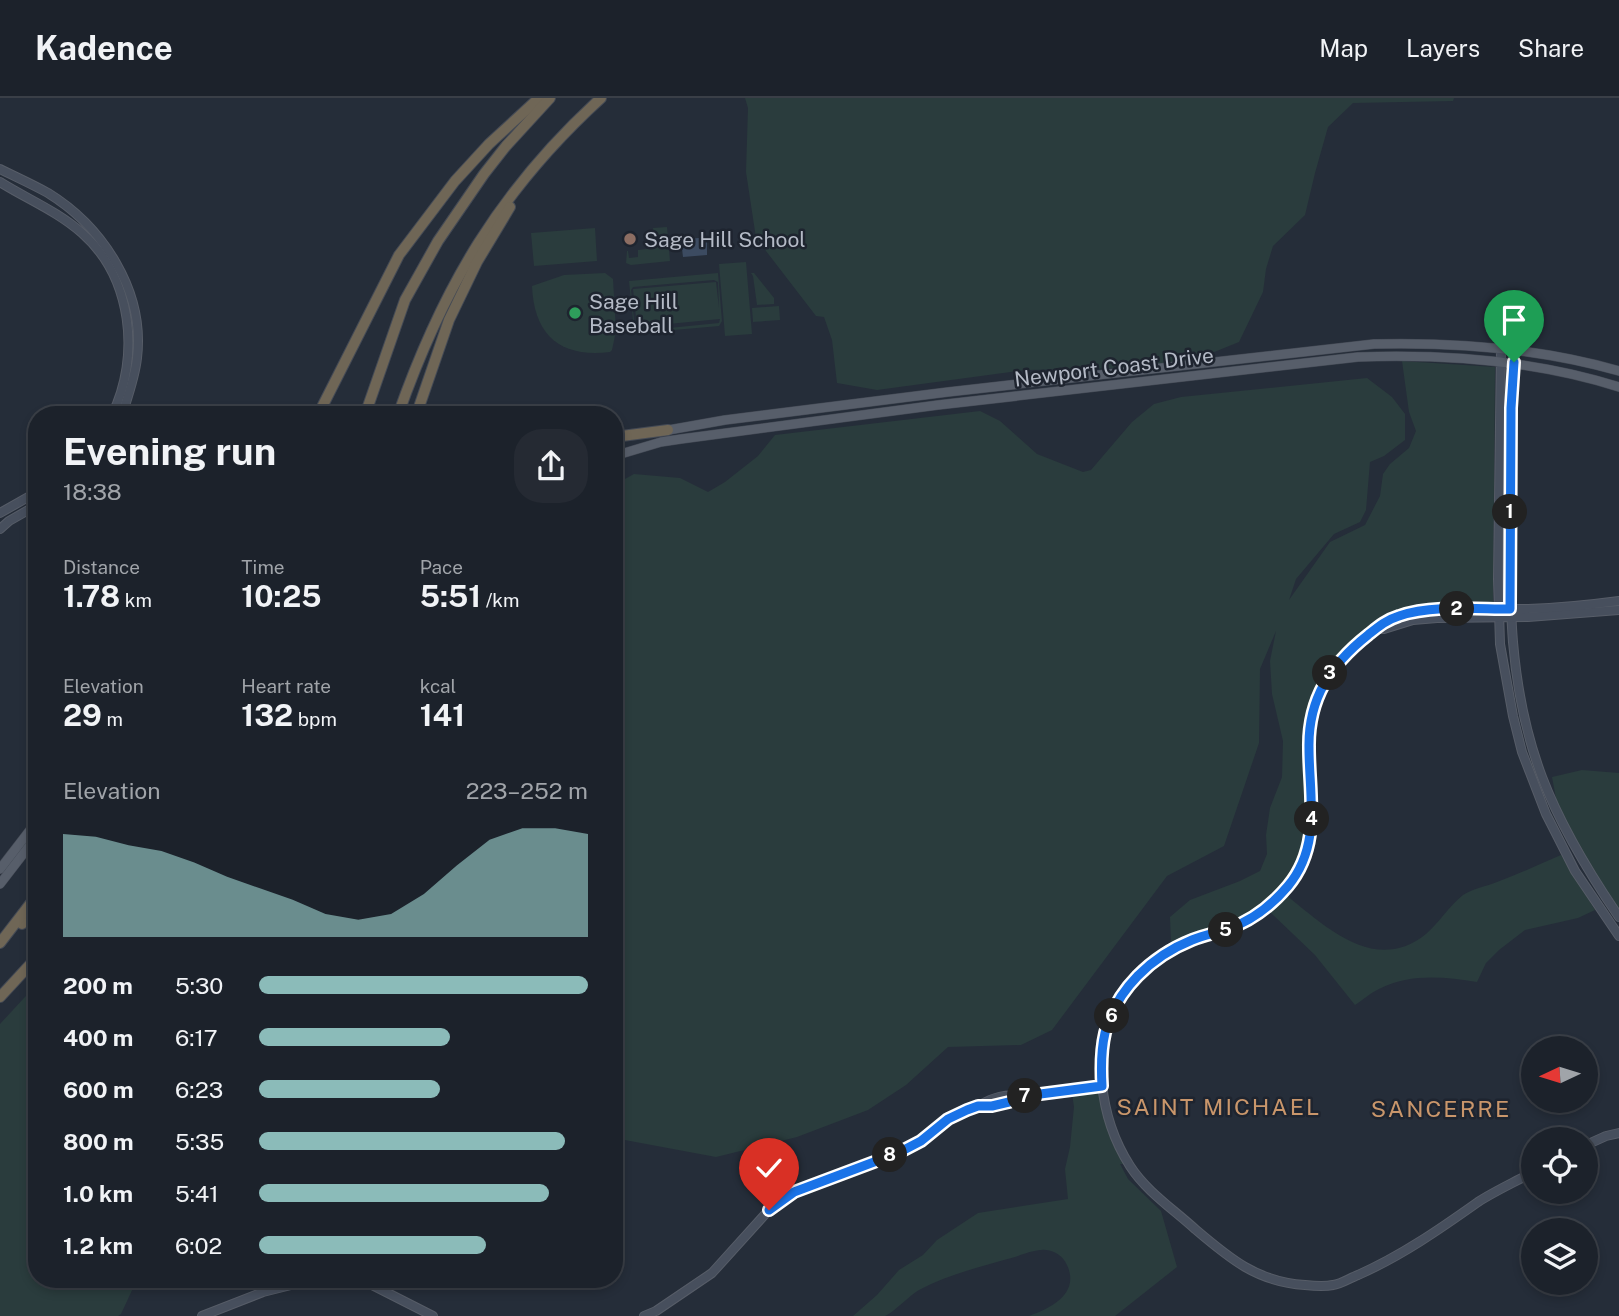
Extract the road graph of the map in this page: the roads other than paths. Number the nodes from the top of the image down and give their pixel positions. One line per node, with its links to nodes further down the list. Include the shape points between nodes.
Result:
1 (539, 98): 19 (highway, via 455,181 400,255)
2 (550, 98): 20 (highway, via 484,174 438,241 405,300)
3 (601, 98): 6 (highway)
4 (0, 169): 7 (street)
5 (0, 182): 8 (street)
6 (520, 183): 21 (highway, via 477,243 446,299); 22 (highway, via 449,320)
7 (34, 186): 8 (street); 9 (street)
8 (28, 198): 10 (street)
9 (60, 201): 10 (street); 18 (street, via 108,249 129,289 137,357)
10 (54, 213): 17 (street, via 92,243 122,295 128,359)
11 (1500, 348): 12 (main road, Newport Coast Drive); 13 (street); 23 (main road, Newport Coast Drive, via 1374,344 726,419)
12 (1514, 349): 14 (street); 15 (main road, Newport Coast Drive)
13 (1500, 361): 14 (main road, Newport Coast Drive); 26 (main road, Newport Coast Drive, via 1358,357 938,405 660,442); 33 (street)
14 (1514, 362): 16 (main road, Newport Coast Drive); 34 (street)
15 (1619, 371)
16 (1619, 387)
17 (115, 406)
18 (125, 406)
19 (323, 406)
20 (368, 406)
21 (401, 406)
22 (419, 406)
23 (668, 430): 24 (highway); 25 (main road, Newport Coast Drive)
24 (623, 437)
25 (623, 441)
26 (623, 453)
27 (28, 497): 29 (street)
28 (28, 510): 30 (street)
29 (0, 513)
30 (0, 528)
31 (1619, 601): 34 (street)
32 (1619, 610): 34 (street)
33 (1500, 613): 34 (street); 42 (street, via 1500,643 1513,716 1533,784 1575,871); 46 (street, via 1413,620 1376,629 1343,656 1314,710 1309,734 1311,828 1298,871 1255,916 1171,949 1133,981 1118,1000 1105,1033)
34 (1510, 613): 40 (street, via 1524,716 1542,775 1569,836)
35 (28, 833): 37 (main road)
36 (28, 848): 38 (main road)
37 (0, 869)
38 (0, 884)
39 (28, 907): 43 (highway)
40 (1619, 917)
41 (28, 918): 43 (highway)
42 (1619, 936)
43 (0, 945)
44 (28, 967): 45 (highway)
45 (0, 997)
46 (1102, 1086): 51 (street, via 1118,1145 1147,1186 1247,1269 1298,1285 1335,1285 1389,1262); 56 (street, via 1008,1094 948,1119 898,1153 794,1192 769,1210 712,1273)
47 (1619, 1126): 49 (street)
48 (1619, 1133): 49 (street)
49 (1606, 1136): 50 (street)
50 (1598, 1140)
51 (1521, 1179)
52 (279, 1288): 54 (street)
53 (378, 1288): 55 (street)
54 (202, 1316)
55 (433, 1316)
56 (644, 1316)

